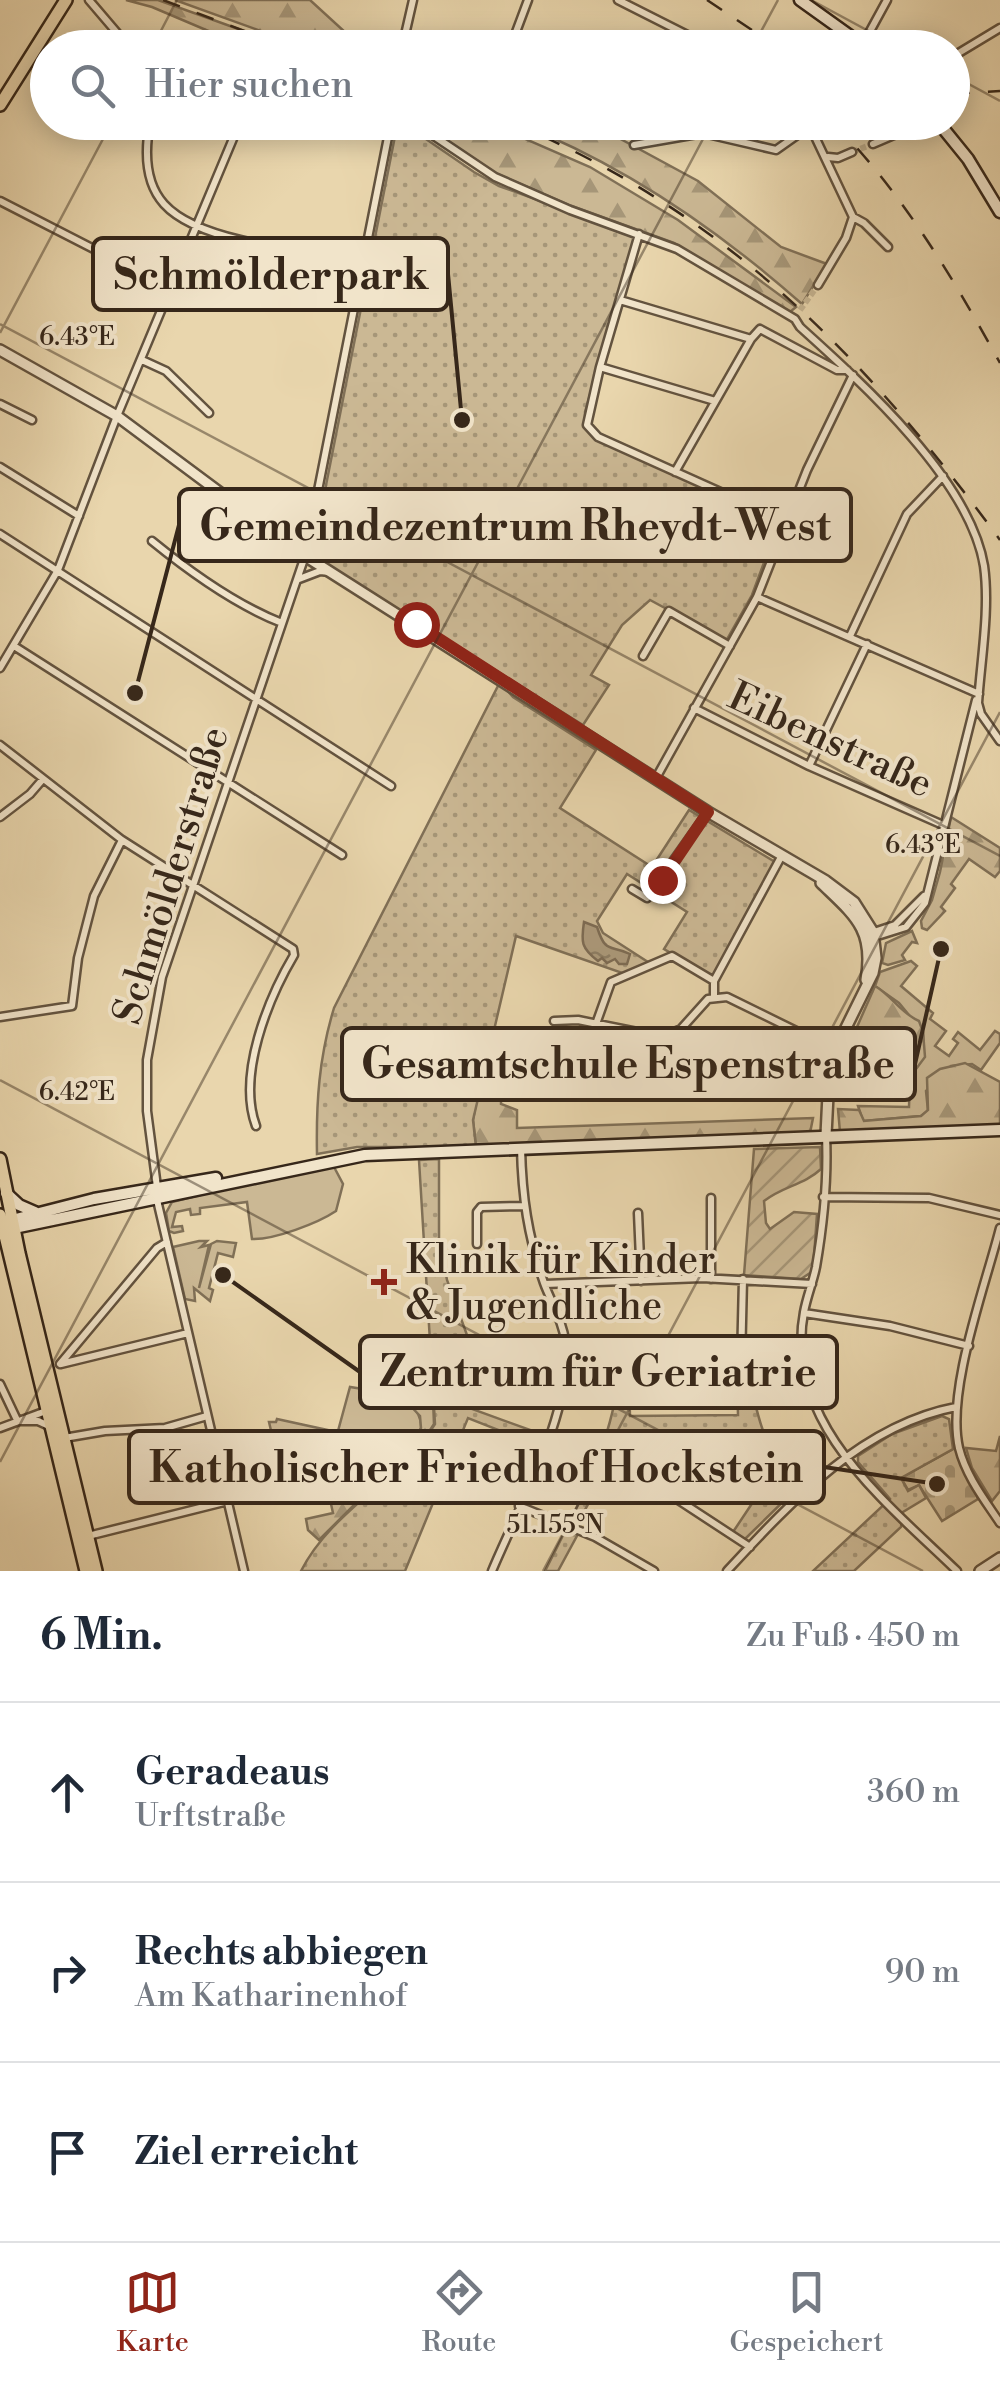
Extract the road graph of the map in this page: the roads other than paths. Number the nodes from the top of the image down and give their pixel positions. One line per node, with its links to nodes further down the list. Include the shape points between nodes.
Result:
1 (66, 0): 9 (main road)
2 (88, 0): 10 (street)
3 (413, 0): 11 (street)
4 (528, 0): 12 (street)
5 (618, 0): 13 (street)
6 (800, 0): 14 (main road)
7 (887, 0): 15 (street)
8 (1000, 28): 16 (street)
9 (47, 30)
10 (114, 30)
11 (407, 30)
12 (517, 30)
13 (677, 30)
14 (842, 30)
15 (873, 30)
16 (970, 46)
17 (30, 57): 18 (main road)
18 (0, 105)
19 (148, 140): 36 (street, via 156,192)
20 (232, 140): 36 (street)
21 (386, 140): 39 (street, Schmölderstraße)
22 (440, 140): 37 (street, via 496,177)
23 (663, 140): 30 (street)
24 (733, 140): 25 (street, via 776,150)
25 (789, 140)
26 (818, 140): 32 (street)
27 (882, 140): 29 (street)
28 (953, 140): 34 (main road)
29 (873, 144)
30 (634, 145)
31 (852, 152): 32 (street)
32 (826, 156): 35 (street)
33 (0, 201): 41 (street)
34 (1000, 212)
35 (853, 216): 38 (street); 40 (street)
36 (196, 223): 39 (street, via 252,244); 41 (street)
37 (639, 234): 42 (street); 44 (street)
38 (888, 247)
39 (363, 258): 60 (street, Schmölderstraße)
40 (818, 284)
41 (170, 288): 47 (street)
42 (620, 300): 45 (street); 48 (street)
43 (800, 310): 44 (street)
44 (796, 319): 49 (street)
45 (751, 339): 49 (street, via 764,328); 50 (street)
46 (0, 350): 53 (street)
47 (142, 360): 52 (street, via 166,371); 53 (street)
48 (600, 367): 50 (street); 56 (street, via 587,425)
49 (851, 373): 57 (street); 59 (street)
50 (715, 401): 56 (street)
51 (0, 404): 54 (street)
52 (209, 413)
53 (117, 416): 58 (street); 63 (street)
54 (32, 420)
55 (0, 468): 58 (street)
56 (675, 472): 59 (street)
57 (943, 476): 70 (street, via 907,514); 76 (street, via 983,561)
58 (79, 516): 65 (street)
59 (785, 521): 68 (street)
60 (311, 531): 63 (street); 64 (street, Schmölderstraße)
61 (0, 534): 65 (street)
62 (152, 541): 69 (street)
63 (287, 544): 64 (street)
64 (306, 556): 66 (street); 67 (street, Schmölderstraße)
65 (58, 570): 72 (street); 77 (street)
66 (330, 572): 67 (street); 82 (street)
67 (298, 580): 69 (street, Schmölderstraße)
68 (757, 597): 70 (street); 73 (street)
69 (282, 623): 77 (street, Schmölderstraße)
70 (850, 636): 71 (street)
71 (867, 644): 76 (street); 81 (street)
72 (14, 646): 75 (street); 84 (street)
73 (730, 646): 74 (street, via 669,611); 78 (street)
74 (642, 656)
75 (0, 668)
76 (979, 694): 79 (street, via 981,714); 88 (street)
77 (256, 698): 84 (street, Schmölderstraße); 85 (street)
78 (694, 708): 81 (street, Eibenstraße); 82 (street)
79 (1000, 741)
80 (0, 745): 83 (street)
81 (809, 766): 88 (street, Eibenstraße)
82 (656, 778): 86 (street)
83 (43, 779): 87 (street); 89 (street)
84 (228, 783): 90 (street); 92 (street, Schmölderstraße)
85 (391, 786)
86 (708, 812): 91 (street); 93 (street, via 647,898)
87 (0, 817)
88 (943, 825): 94 (street, via 914,920)
89 (122, 840): 92 (street); 97 (street, via 94,896 72,1006)
90 (342, 855)
91 (781, 856): 94 (street, via 817,878); 95 (street)
92 (191, 886): 101 (street, via 293,949 254,1057); 106 (street, Schmölderstraße, via 162,977 148,1060)
93 (632, 888)
94 (871, 936): 100 (street, via 874,972)
95 (714, 981): 96 (street); 99 (street, via 672,956 611,982)
96 (714, 997): 99 (street, via 681,1029 662,1037); 100 (street, via 733,999)
97 (0, 1018)
98 (554, 1021): 99 (street)
99 (596, 1024)
100 (835, 1050): 103 (street)
101 (256, 1126)
102 (1000, 1130): 103 (main road)
103 (826, 1135): 104 (main road); 108 (street)
104 (521, 1148): 106 (main road, via 366,1154); 110 (street)
105 (0, 1159): 107 (main road)
106 (156, 1192): 113 (main road); 116 (street, Schmölderstraße)
107 (6, 1193): 113 (main road); 114 (main road)
108 (822, 1197): 112 (street, via 929,1198); 123 (street)
109 (711, 1198): 119 (street)
110 (523, 1206): 117 (street, via 481,1207); 122 (street)
111 (638, 1213): 121 (street)
112 (1000, 1215)
113 (36, 1218): 114 (main road); 118 (main road)
114 (7, 1221): 118 (main road); 130 (main road)
115 (1000, 1228): 126 (street)
116 (166, 1242): 125 (street, Schmölderstraße); 125 (street, via 60,1364)
117 (477, 1244)
118 (19, 1253): 130 (main road)
119 (710, 1278): 120 (street); 121 (street)
120 (742, 1279): 123 (street); 127 (street, via 741,1362 732,1372)
121 (641, 1281): 122 (street)
122 (545, 1284): 127 (street, via 564,1336)
123 (812, 1284): 124 (street)
124 (804, 1313): 126 (street); 136 (street, via 802,1358 812,1403)
125 (188, 1333): 131 (street, Schmölderstraße)
126 (968, 1346): 129 (street)
127 (565, 1374): 135 (street)
128 (0, 1384): 132 (street)
129 (956, 1407): 136 (street, via 897,1424); 139 (street, via 963,1461)
130 (53, 1410): 132 (street); 134 (main road)
131 (207, 1416): 134 (street, via 165,1428); 137 (street, Schmölderstraße)
132 (17, 1420): 133 (street); 134 (street, via 38,1421)
133 (0, 1428)
134 (59, 1434): 140 (main road); 143 (main road)
135 (546, 1442): 138 (street); 141 (street, via 664,1490)
136 (846, 1456): 141 (street); 149 (street)
137 (228, 1501): 140 (street); 145 (street, Schmölderstraße)
138 (519, 1506): 146 (street); 147 (street)
139 (1000, 1522)
140 (88, 1536): 144 (main road)
141 (750, 1548): 148 (street)
142 (1000, 1558): 150 (street)
143 (86, 1571)
144 (96, 1571)
145 (244, 1571)
146 (492, 1571)
147 (654, 1571)
148 (727, 1571)
149 (958, 1571)
150 (980, 1571)

